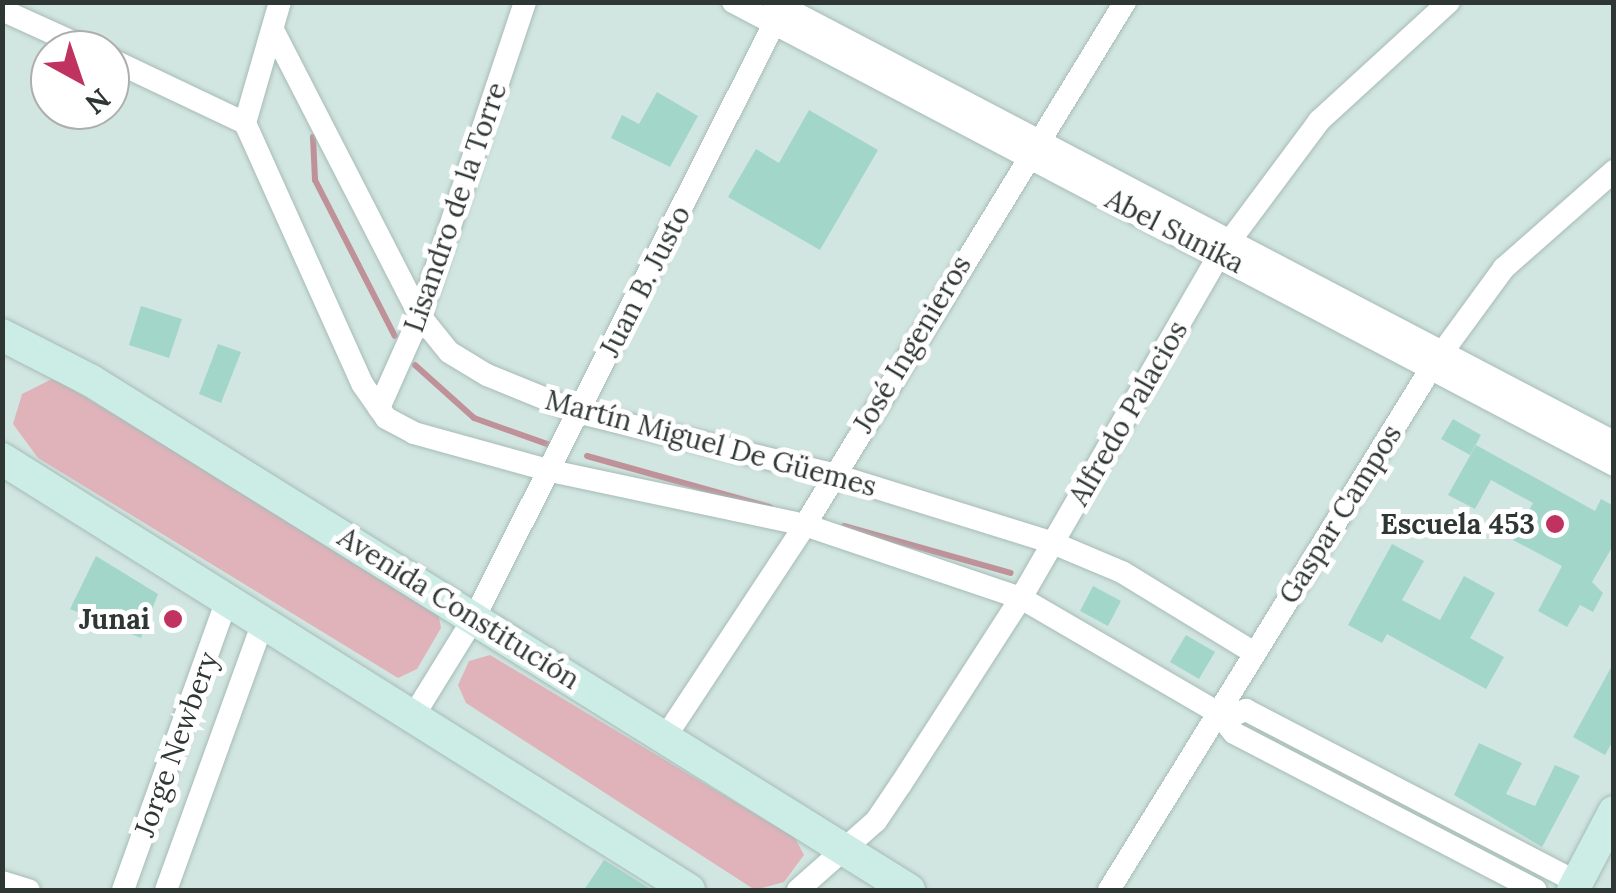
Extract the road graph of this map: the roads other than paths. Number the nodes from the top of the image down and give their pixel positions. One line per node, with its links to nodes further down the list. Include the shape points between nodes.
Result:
1 (280, 2): 9 (street)
2 (525, 2): 15 (street, Lisandro de la Torre)
3 (734, 2): 6 (street, Abel Sunika)
4 (1126, 2): 12 (street, José Ingenieros)
5 (1449, 2): 14 (street, Alfredo Palacios, via 1319,121)
6 (779, 9): 12 (street, Abel Sunika); 19 (street, Juan B. Justo)
7 (2, 10): 8 (street)
8 (46, 30)
9 (273, 30): 11 (street); 15 (street, Martín Miguel De Güemes)
10 (130, 68): 11 (street)
11 (245, 123): 18 (street)
12 (1032, 148): 14 (street, Abel Sunika); 24 (street, José Ingenieros)
13 (1614, 171): 17 (street, Gaspar Campos, via 1504,268)
14 (1226, 246): 17 (street, Abel Sunika); 26 (street, Alfredo Palacios)
15 (420, 316): 18 (street, Lisandro de la Torre); 19 (street, Martín Miguel De Güemes, via 449,352 486,376)
16 (5, 346): 29 (main road, Avenida Constitución, via 90,380)
17 (1438, 357): 20 (street, Abel Sunika); 22 (street, Abel Sunika); 31 (street, Gaspar Campos)
18 (379, 408): 23 (street, Martín Miguel De Güemes, via 414,433)
19 (580, 413): 23 (street, Juan B. Justo); 24 (street, Martín Miguel De Güemes)
20 (1614, 442)
21 (2, 459): 27 (main road)
22 (1614, 465)
23 (551, 471): 25 (street, Martín Miguel De Güemes); 29 (street, Juan B. Justo)
24 (832, 474): 25 (street, José Ingenieros); 26 (street, Martín Miguel De Güemes)
25 (805, 525): 28 (street, Martín Miguel De Güemes); 34 (street, José Ingenieros)
26 (1053, 543): 28 (street, Alfredo Palacios); 31 (street, Martín Miguel De Güemes, via 1122,572)
27 (228, 597): 30 (main road); 41 (street, Jorge Newbery)
28 (1020, 598): 33 (street, Martín Miguel De Güemes); 36 (street, Alfredo Palacios, via 876,821)
29 (474, 618): 32 (street, Juan B. Justo); 34 (main road, Avenida Constitución)
30 (264, 619): 32 (main road); 42 (street, Jorge Newbery)
31 (1254, 653): 33 (street, Gaspar Campos)
32 (414, 715): 43 (main road)
33 (1222, 715): 38 (street, Martín Miguel De Güemes, via 1246,710); 39 (street, Martín Miguel De Güemes, via 1234,732); 46 (street, Gaspar Campos)
34 (666, 736): 36 (main road, Avenida Constitución)
35 (1614, 812): 38 (main road)
36 (840, 849): 44 (street, Alfredo Palacios); 45 (main road, Avenida Constitución)
37 (2, 882): 40 (street)
38 (1575, 886)
39 (1532, 888)
40 (29, 890)
41 (123, 890)
42 (166, 890)
43 (689, 890)
44 (798, 890)
45 (909, 890)
46 (1108, 890)

